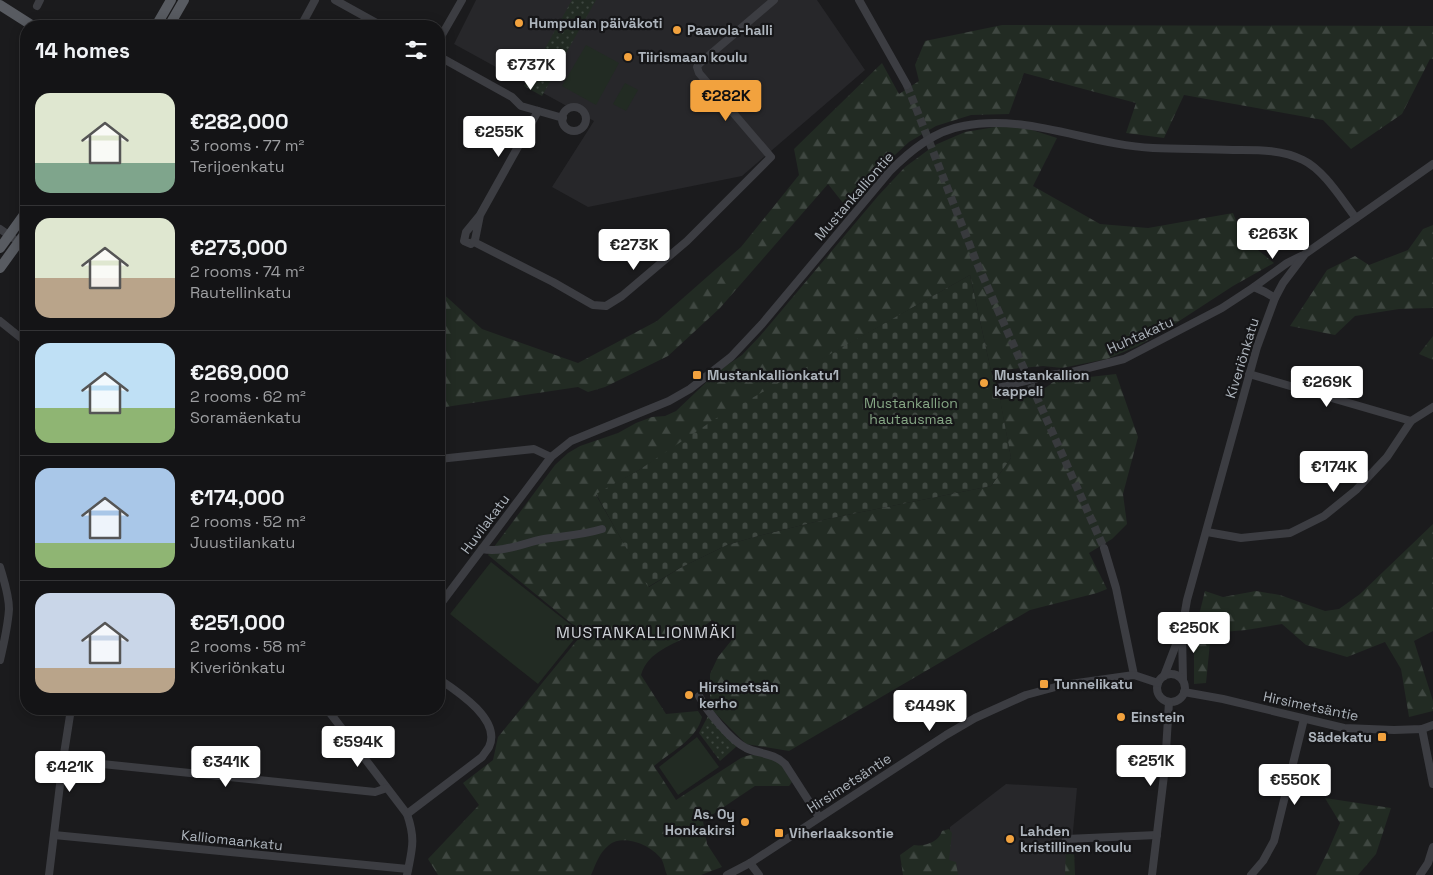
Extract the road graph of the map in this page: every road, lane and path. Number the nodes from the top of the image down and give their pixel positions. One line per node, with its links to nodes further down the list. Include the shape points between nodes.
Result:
1 (172, 0): 10 (main road)
2 (184, 0): 11 (main road)
3 (315, 0): 12 (street)
4 (335, 0): 13 (street)
5 (462, 0): 14 (street)
6 (774, 0): 17 (street, via 697,67 771,157 687,241 606,306 593,305 474,242 464,241)
7 (859, 0): 16 (street)
8 (0, 5): 9 (main road)
9 (24, 20)
10 (160, 20)
11 (173, 20)
12 (304, 20)
13 (371, 20)
14 (445, 30)
15 (445, 61): 17 (street, via 512,97 524,100)
16 (907, 85)
17 (538, 111): 18 (street)
18 (563, 118)
19 (1433, 164): 20 (street, Kiveriönkatu)
20 (1356, 218): 26 (street, Kiveriönkatu); 36 (street, Mustankalliontie, via 1318,170 1290,154 1269,150 1113,144 1022,123 990,122 961,126 910,151 890,171 731,357 669,401 571,441)
21 (20, 220): 23 (main road)
22 (0, 229): 23 (street)
23 (9, 235): 24 (street); 25 (main road)
24 (19, 243): 27 (main road)
25 (0, 248)
26 (1305, 254): 28 (street, Huhtakatu); 29 (street, Kiveriönkatu)
27 (0, 268)
28 (1254, 287): 29 (street); 33 (street, Huhtakatu, via 1222,308 1124,360)
29 (1275, 298): 32 (street, Kiveriönkatu)
30 (0, 324): 31 (street)
31 (20, 338)
32 (1249, 374): 35 (street); 39 (street, Kiveriönkatu)
33 (998, 388)
34 (1433, 408): 35 (street)
35 (1411, 421): 39 (street, via 1388,457 1356,490 1324,516 1290,533 1241,538)
36 (551, 456): 37 (street, via 534,449); 41 (street, Huvilakatu)
37 (445, 458)
38 (602, 529): 41 (street, via 493,551)
39 (1207, 532): 44 (street, Kiveriönkatu)
40 (1104, 548): 46 (street)
41 (482, 549): 43 (street, Huvilakatu)
42 (0, 567): 45 (street, via 9,609)
43 (445, 598)
44 (1182, 629): 47 (street, Kiveriönkatu); 48 (street, Kiveriönkatu)
45 (0, 660)
46 (1134, 675): 50 (street, Hirsimetsäntie); 63 (street, Hirsimetsäntie, via 1063,685 1026,696 974,718)
47 (1164, 676): 48 (street, via 1173,674); 50 (street)
48 (1183, 680): 51 (street)
49 (445, 683): 62 (street, via 464,695 478,710 489,730 489,747 482,757)
50 (1158, 683): 53 (street, via 1159,695)
51 (1184, 692): 53 (street, via 1178,700); 56 (street, Hirsimetsäntie)
52 (699, 696): 63 (street, via 707,711 737,742 751,750 778,757 785,764)
53 (1170, 702): 65 (street)
54 (69, 715): 59 (street)
55 (332, 715): 61 (street)
56 (1304, 720): 58 (street, Hirsimetsäntie, via 1366,730); 74 (street, via 1274,841)
57 (1433, 725): 58 (street, Hirsimetsäntie)
58 (1422, 729): 60 (street)
59 (62, 760): 61 (street, via 375,792); 64 (street)
60 (1433, 784)
61 (387, 788): 62 (street)
62 (407, 814): 69 (street, via 413,830)
63 (819, 817): 68 (street, Hirsimetsäntie)
64 (54, 835): 69 (street, Kalliomaankatu); 70 (street)
65 (1157, 835): 66 (street); 73 (street)
66 (1066, 839)
67 (1433, 847): 75 (street)
68 (750, 863): 71 (street, Hirsimetsäntie); 72 (street)
69 (408, 872)
70 (49, 875)
71 (727, 875)
72 (759, 875)
73 (1152, 875)
74 (1251, 875)
75 (1420, 875)

